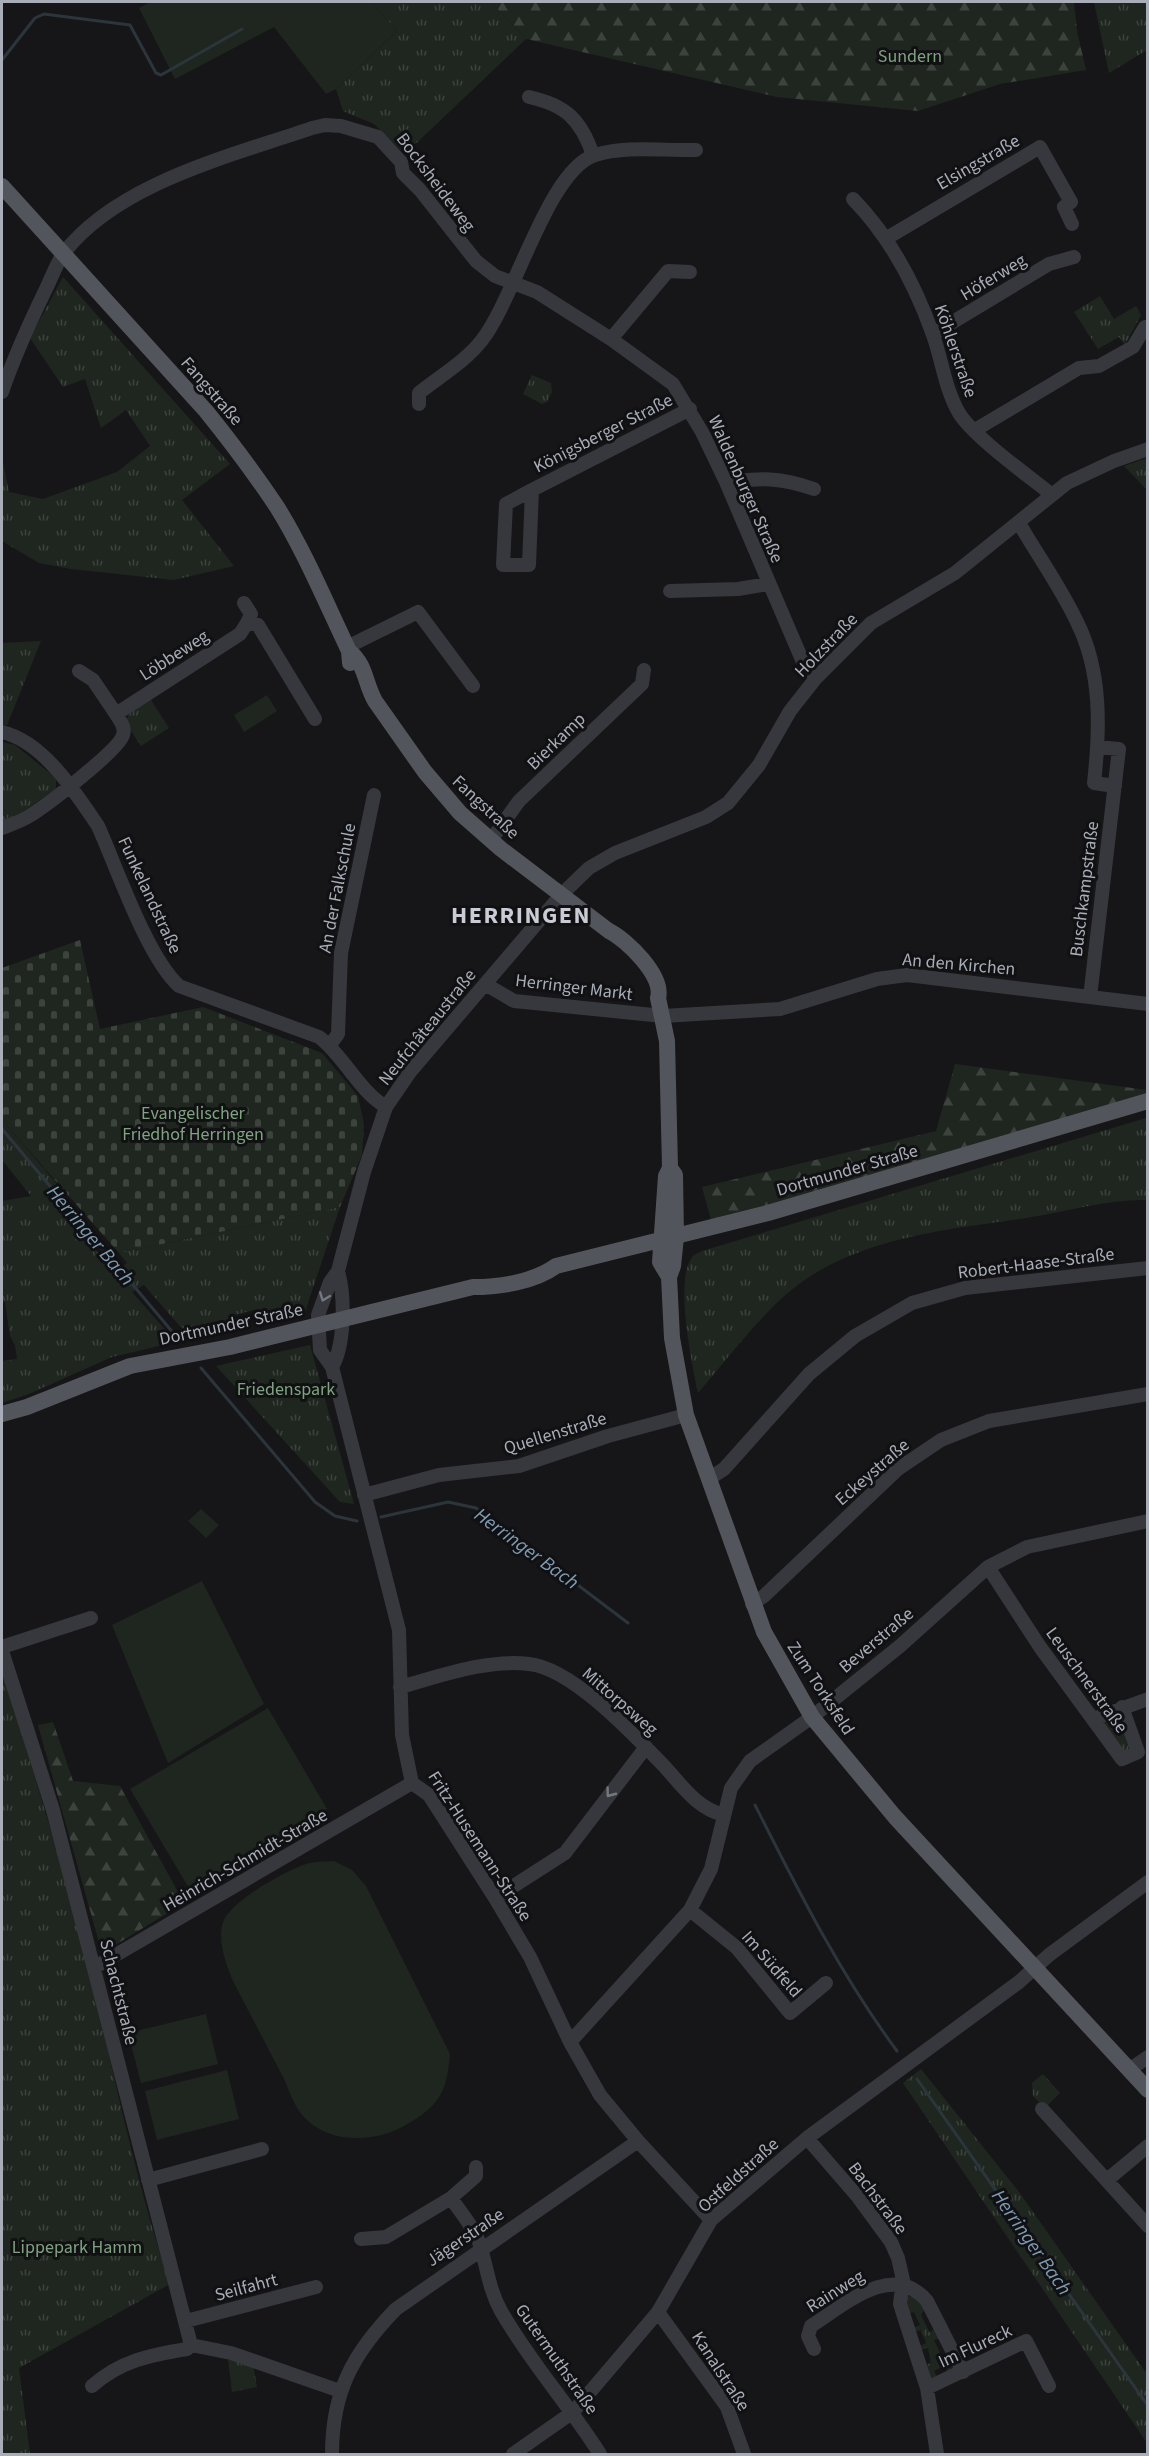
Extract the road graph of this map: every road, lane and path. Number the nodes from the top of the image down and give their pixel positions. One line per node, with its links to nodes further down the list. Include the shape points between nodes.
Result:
1 (529, 97): 3 (street, via 553,103 567,112 583,131)
2 (696, 150): 3 (street)
3 (594, 156): 11 (street, via 577,165 560,188)
4 (2, 186): 8 (main road, Fangstraße)
5 (853, 199): 7 (street, Köhlerstraße)
6 (1072, 224): 7 (street, Elsingstraße, via 1064,207 1071,202 1040,147)
7 (887, 238): 13 (street, Köhlerstraße)
8 (63, 255): 11 (street, Bocksheideweg, via 100,218 167,181 326,125 368,132 387,144 401,162 403,173 476,261 495,276); 15 (street, Bocksheideweg, via 20,342); 29 (main road, Fangstraße, via 206,411 243,459 295,540)
9 (1074, 257): 13 (street, Höferweg, via 1049,264)
10 (690, 272): 14 (street, via 668,271)
11 (515, 282): 14 (street, Bocksheideweg); 16 (street, via 483,339 469,355 419,393)
12 (1144, 327): 18 (street, via 1132,347 1099,366 1079,368)
13 (933, 334): 18 (street, Köhlerstraße, via 959,414)
14 (611, 339): 17 (street, Bocksheideweg, via 674,384)
15 (2, 392)
16 (419, 404)
17 (690, 409): 20 (street, Waldenburger Straße); 22 (street, Königsberger Straße)
18 (975, 430): 23 (street, Köhlerstraße)
19 (1148, 449): 23 (street, Holzstraße, via 1096,468)
20 (726, 482): 21 (street, via 786,479); 25 (street, Waldenburger Straße)
21 (814, 489)
22 (532, 490): 22 (street, Königsberger Straße, via 506,504 503,565 529,566)
23 (1051, 494): 24 (street, Holzstraße)
24 (1019, 523): 32 (street, Holzstraße, via 955,573 871,623); 37 (street, via 1079,626 1093,668)
25 (768, 584): 26 (street, Waldenburger Straße); 32 (street, Waldenburger Straße, via 803,662)
26 (670, 591)
27 (244, 603): 28 (street, via 251,614)
28 (247, 623): 34 (street, Löbbeweg, via 240,634); 35 (street, via 258,625)
29 (348, 649): 33 (street, via 418,612); 42 (main road, Fangstraße, via 355,677 366,683 425,772)
30 (644, 670): 42 (street, Bierkamp, via 642,684 519,801)
31 (79, 671): 34 (street, via 93,680)
32 (816, 678): 43 (street, Holzstraße, via 790,711 759,765 728,803 706,818 615,853 589,868)
33 (473, 686)
34 (116, 714): 39 (street, via 123,726 121,740)
35 (315, 719)
36 (2, 732): 39 (street, Funkelandstraße, via 35,750)
37 (1098, 747): 38 (street, via 1094,783); 38 (street, Buschkampstraße, via 1119,749)
38 (1115, 786): 45 (street, Buschkampstraße)
39 (69, 787): 41 (street, via 30,816); 48 (street, Funkelandstraße, via 98,826 152,948 179,986 319,1037)
40 (374, 795): 48 (street, An der Falkschule, via 341,953 338,1034)
41 (2, 828)
42 (491, 840): 43 (main road, Fangstraße)
43 (561, 895): 44 (street, Neufchâteaustraße); 47 (main road, Fangstraße, via 609,931 658,998)
44 (484, 984): 47 (street, Herringer Markt, via 514,1001); 50 (street, Neufchâteaustraße)
45 (1090, 997): 46 (street, An den Kirchen); 47 (street, An den Kirchen, via 907,975 877,979 780,1009)
46 (1148, 1004)
47 (663, 1016): 51 (main road, Fangstraße, via 668,1055 670,1168 675,1174)
48 (330, 1045): 50 (street, via 361,1087)
49 (1148, 1101): 51 (main road, Dortmunder Straße)
50 (386, 1107): 53 (street, Neufchâteaustraße)
51 (668, 1239): 54 (main road, Dortmunder Straße, via 556,1266 538,1276 492,1287 473,1287); 59 (main road, Zum Torksfeld, via 660,1262 669,1277 672,1338)
52 (1148, 1268): 60 (street, Robert-Haase-Straße, via 965,1288 912,1304 855,1336 809,1374 724,1469)
53 (338, 1271): 54 (street, Neufchâteaustraße); 55 (street, Neufchâteaustraße, one-way to 55, via 321,1302)
54 (341, 1320): 55 (main road, Dortmunder Straße); 56 (street, Fritz-Husemann-Straße, via 337,1358)
55 (317, 1325): 56 (street, Fritz-Husemann-Straße, via 320,1350); 58 (main road, Dortmunder Straße, via 130,1366)
56 (332, 1367): 61 (street, Fritz-Husemann-Straße)
57 (1148, 1394): 64 (street, Eckeystraße, via 990,1421 941,1440 898,1469)
58 (2, 1414)
59 (686, 1415): 60 (main road, Zum Torksfeld); 61 (street, Quellenstraße, via 519,1466 439,1475)
60 (710, 1478): 64 (main road, Zum Torksfeld)
61 (364, 1495): 67 (street, Fritz-Husemann-Straße, via 399,1630)
62 (1148, 1521): 63 (street, Beverstraße, via 1027,1547)
63 (988, 1567): 70 (street, Beverstraße, via 900,1646); 71 (street, Leuschnerstraße)
64 (752, 1604): 70 (main road, Zum Torksfeld, via 781,1667)
65 (91, 1618): 66 (street)
66 (2, 1649): 78 (street, Schachtstraße, via 43,1774)
67 (400, 1687): 72 (street, Mittorpsweg, via 487,1665 532,1664 575,1683); 73 (street, Fritz-Husemann-Straße, via 402,1735)
68 (1148, 1699): 69 (street)
69 (1122, 1707): 71 (street); 71 (street, Leuschnerstraße, via 1138,1752 1122,1759)
70 (812, 1717): 74 (street, Beverstraße, via 750,1761 731,1788); 79 (main road, Zum Torksfeld, via 895,1817)
71 (1093, 1719)
72 (646, 1747): 74 (street, Mittorpsweg, via 699,1803); 76 (street, one-way to 76, via 565,1853)
73 (412, 1783): 76 (street, Fritz-Husemann-Straße, via 429,1795); 78 (street, Heinrich-Schmidt-Straße)
74 (724, 1815): 77 (street, Beverstraße, via 711,1869)
75 (1148, 1882): 79 (street, Ostfeldstraße)
76 (495, 1898): 81 (street, Fritz-Husemann-Straße, via 530,1957)
77 (690, 1910): 80 (street, Im Südfeld, via 737,1948 790,2013); 81 (street, Beverstraße)
78 (95, 1967): 91 (street, Schachtstraße)
79 (1035, 1967): 83 (main road, Zum Torksfeld); 86 (street, Ostfeldstraße)
80 (826, 1983)
81 (570, 2043): 87 (street, Fritz-Husemann-Straße, via 600,2096)
82 (1148, 2057): 83 (street)
83 (1129, 2070): 84 (main road, Zum Torksfeld)
84 (1148, 2090)
85 (1042, 2109): 92 (street)
86 (807, 2138): 94 (street, Ostfeldstraße); 99 (street, Bachstraße, via 891,2242 902,2272)
87 (638, 2141): 94 (street, Fritz-Husemann-Straße); 97 (street, Jägerstraße)
88 (1148, 2146): 92 (street)
89 (261, 2149): 91 (street)
90 (476, 2167): 93 (street, via 476,2176)
91 (148, 2180): 101 (street, Schachtstraße)
92 (1107, 2180): 95 (street)
93 (452, 2198): 96 (street, via 386,2237); 97 (street, Gutermuthstraße)
94 (711, 2220): 100 (street, Ostfeldstraße)
95 (1148, 2226)
96 (361, 2240)
97 (481, 2248): 108 (street, Jägerstraße, via 396,2309 366,2342); 109 (street, Gutermuthstraße, via 499,2308 532,2361)
98 (316, 2287): 101 (street, Seilfahrt)
99 (902, 2287): 103 (street, Rainweg, via 876,2285 811,2326 808,2336); 104 (street, via 921,2294 927,2301); 107 (street, Bachstraße, via 902,2313)
100 (658, 2312): 109 (street, Ostfeldstraße); 113 (street, Kanalstraße, via 727,2407)
101 (186, 2321): 102 (street, Schachtstraße)
102 (191, 2345): 105 (street, via 128,2362); 108 (street, via 231,2353)
103 (814, 2349)
104 (963, 2372): 106 (street, Im Flureck, via 1026,2341); 107 (street, Im Flureck)
105 (92, 2386)
106 (1049, 2386)
107 (927, 2388): 114 (street, Bachstraße)
108 (340, 2391): 110 (street, Jägerstraße, via 334,2412)
109 (573, 2412): 111 (street, Ostfeldstraße); 112 (street, Gutermuthstraße)
110 (332, 2454)
111 (513, 2454)
112 (600, 2454)
113 (744, 2454)
114 (937, 2454)

